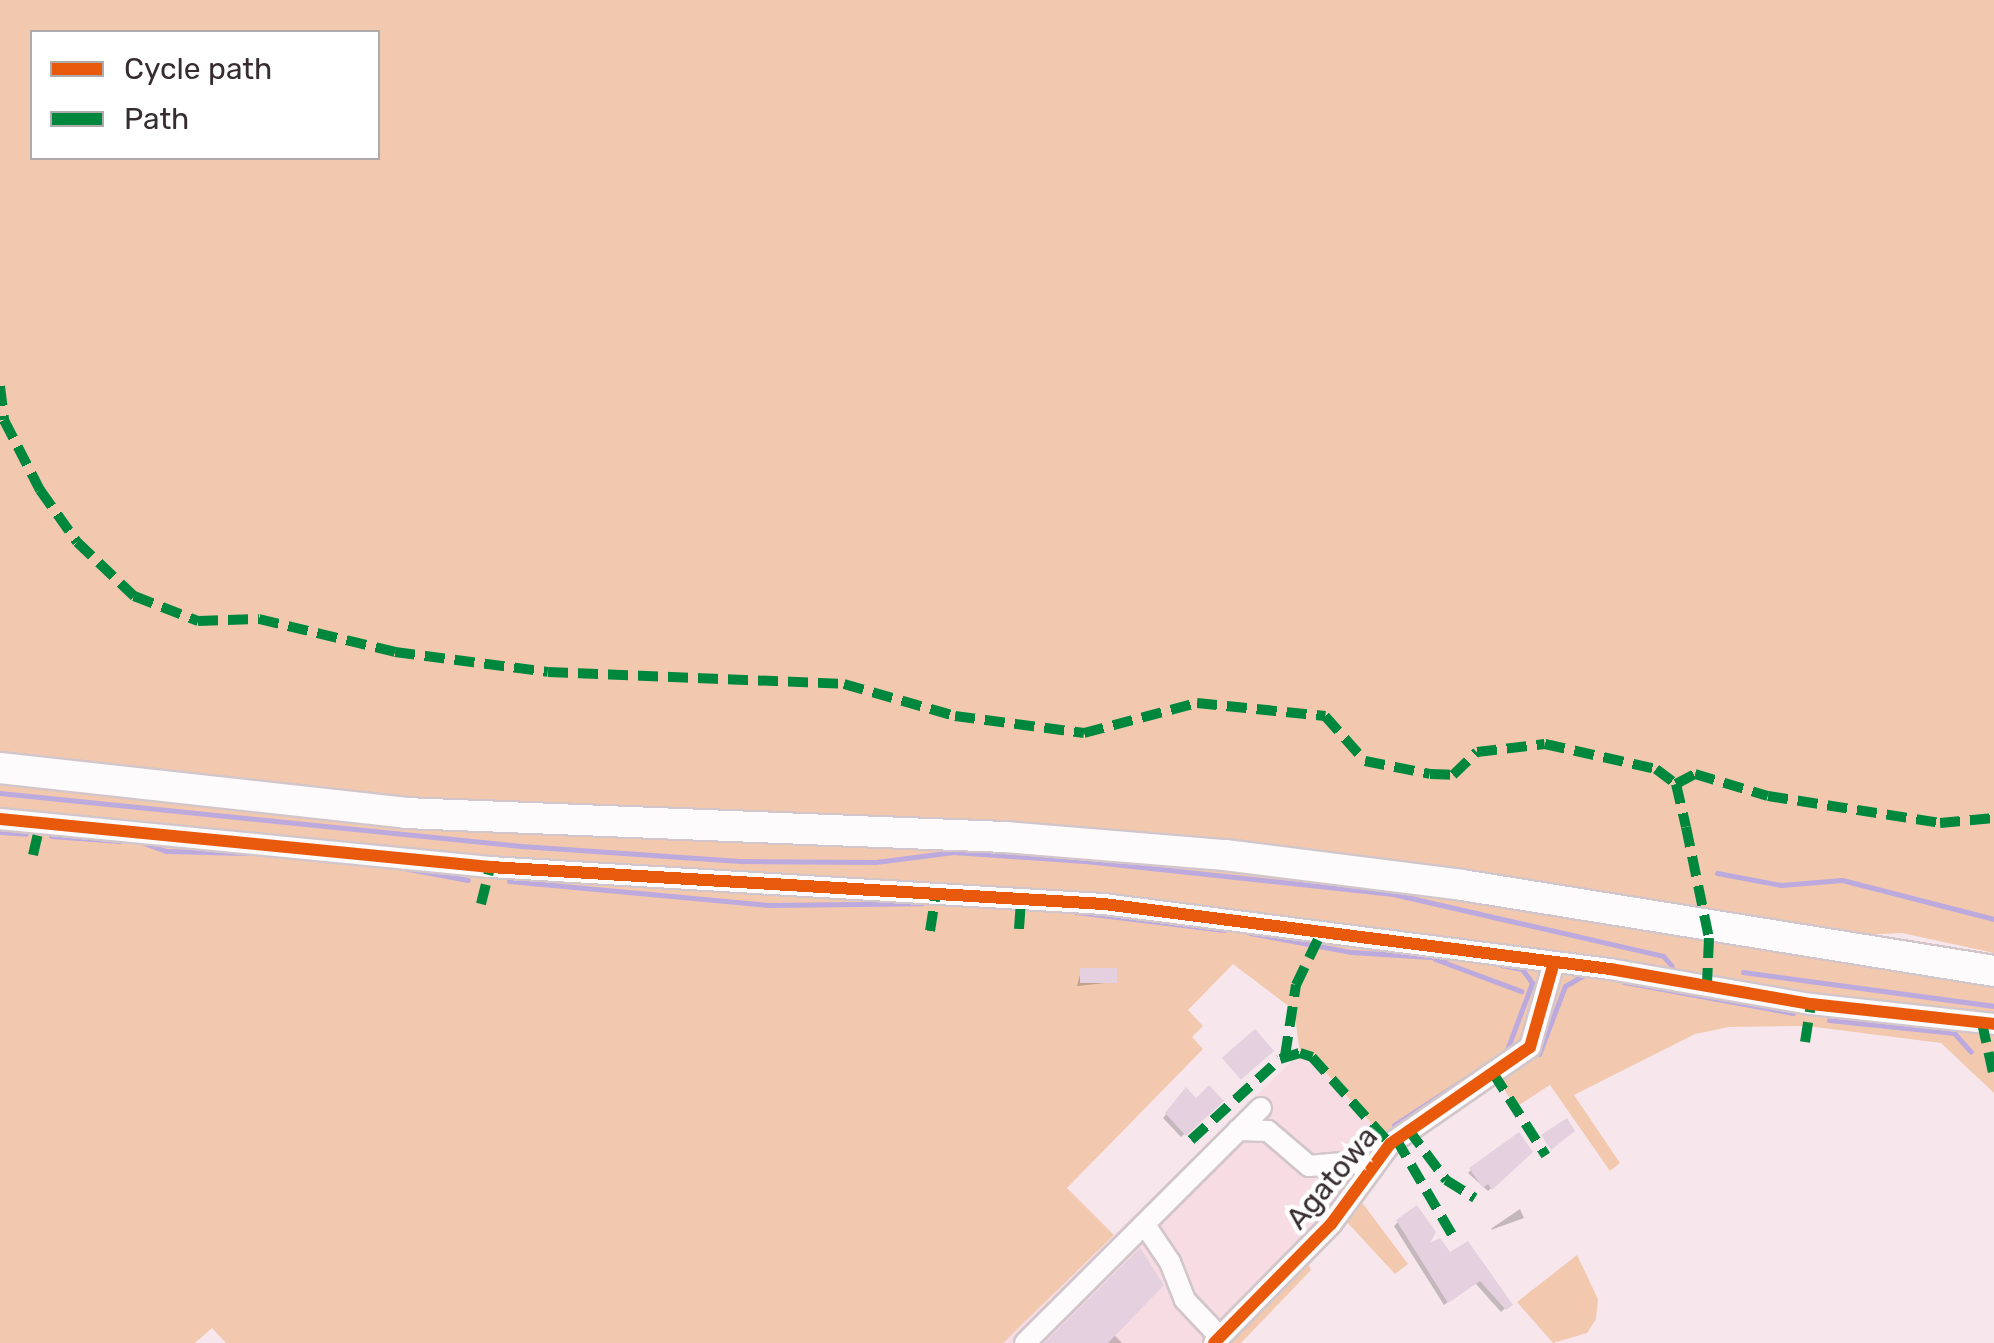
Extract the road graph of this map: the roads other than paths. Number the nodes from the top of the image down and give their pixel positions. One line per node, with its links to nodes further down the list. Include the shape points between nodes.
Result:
1 (0, 768): 4 (highway, via 405,814 1006,837 1225,855 1444,882)
2 (0, 819): 3 (street, via 490,867 1104,904)
3 (1554, 962): 5 (street, via 1811,1004); 8 (street, Agatowa, via 1530,1048)
4 (1994, 971)
5 (1994, 1024)
6 (1261, 1108): 7 (street)
7 (1238, 1130): 8 (street, via 1268,1131 1310,1166); 9 (street)
8 (1355, 1159): 10 (street, Agatowa, via 1331,1224)
9 (1145, 1226): 10 (street, via 1190,1308); 11 (street)
10 (1217, 1340)
11 (1025, 1343)

